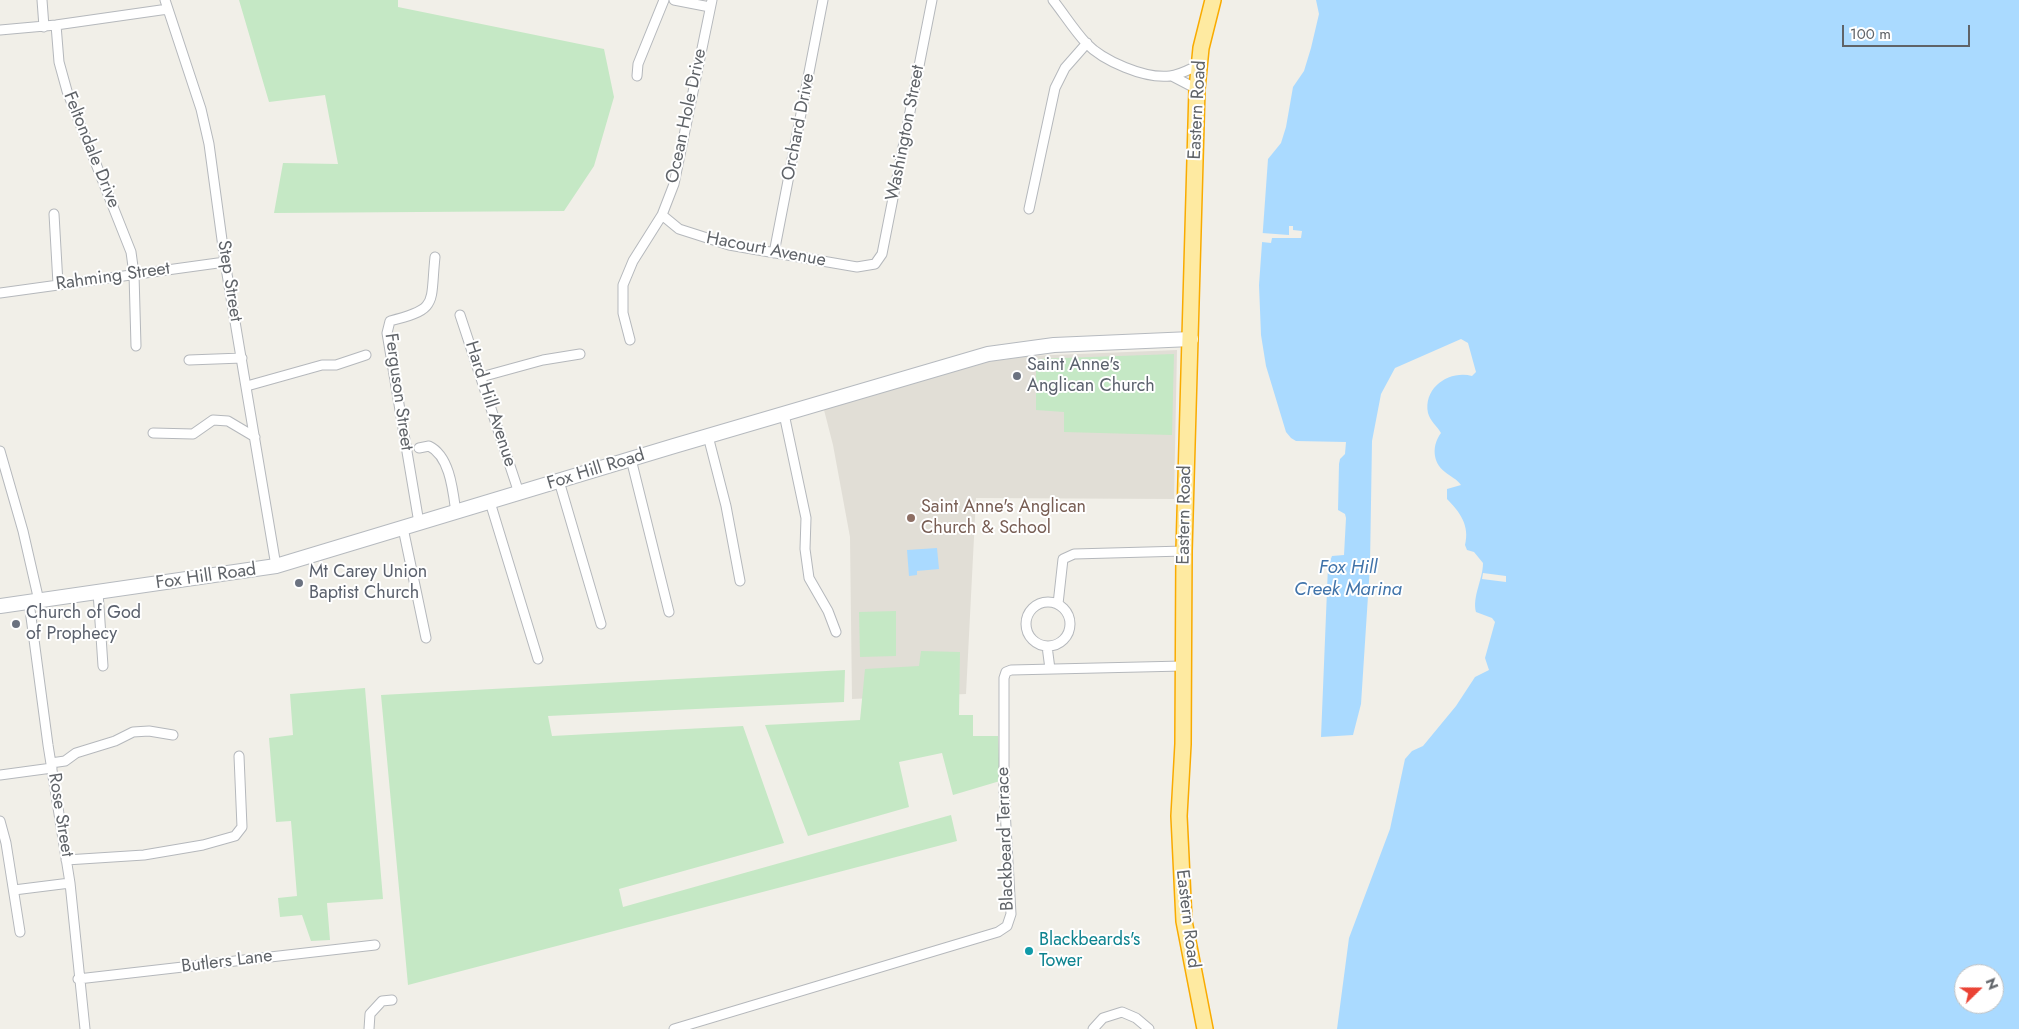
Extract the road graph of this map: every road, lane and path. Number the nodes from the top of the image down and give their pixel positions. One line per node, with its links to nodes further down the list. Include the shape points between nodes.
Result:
1 (42, 0): 11 (street)
2 (664, 0): 15 (street, via 638,64)
3 (674, 0): 9 (street)
4 (823, 0): 21 (street, Orchard Drive)
5 (932, 0): 24 (street, Washington Street, via 882,254)
6 (1053, 0): 13 (street)
7 (1213, 0): 14 (highway, Eastern Road)
8 (166, 4): 10 (street); 23 (street, Step Street, via 209,144)
9 (711, 4): 20 (street, Ocean Hole Drive, via 680,160)
10 (56, 25): 11 (street); 25 (street, Feltondale Drive, via 59,62 67,91 124,233)
11 (44, 27): 12 (street)
12 (0, 30)
13 (1087, 43): 16 (street, via 1116,64 1140,72); 18 (street, via 1065,68 1055,88)
14 (1199, 65): 16 (street); 17 (highway, Eastern Road)
15 (637, 76)
16 (1172, 76): 17 (street)
17 (1197, 89): 29 (highway, Eastern Road)
18 (1029, 209)
19 (54, 214): 26 (street)
20 (662, 215): 21 (street, Hacourt Avenue, via 679,229 700,237); 30 (street, Ocean Hole Drive, via 633,261 623,285 623,313)
21 (774, 253): 24 (street, Hacourt Avenue, via 857,267)
22 (435, 257): 49 (street, Ferguson Street, via 431,299 427,308 416,315 390,321 387,333)
23 (225, 262): 25 (street, Rahming Street); 34 (street, Step Street)
24 (875, 264)
25 (134, 274): 26 (street, Rahming Street); 31 (street, Feltondale Drive)
26 (58, 284): 27 (street, Rahming Street)
27 (0, 293)
28 (460, 315): 36 (street, Hard Hill Avenue)
29 (1191, 339): 38 (main road, Fox Hill Road, via 1003,352 969,359); 51 (highway, Eastern Road)
30 (630, 340)
31 (136, 346)
32 (580, 354): 36 (street, via 543,360)
33 (366, 355): 37 (street)
34 (242, 358): 35 (street); 37 (street, Step Street)
35 (189, 360)
36 (481, 377): 46 (street, Hard Hill Avenue)
37 (247, 386): 41 (street, Step Street)
38 (784, 414): 40 (main road, Fox Hill Road); 60 (street, via 806,518 805,549 809,578)
39 (153, 432): 41 (street, via 193,434 213,420 228,421)
40 (708, 436): 44 (main road, Fox Hill Road); 53 (street)
41 (255, 438): 52 (street, Step Street)
42 (419, 448): 48 (street, via 429,446 440,453 452,487)
43 (0, 451): 55 (street, Rose Street, via 23,531)
44 (631, 459): 45 (main road, Fox Hill Road); 58 (street)
45 (559, 481): 46 (main road, Fox Hill Road); 59 (street)
46 (519, 493): 47 (main road, Fox Hill Road)
47 (490, 502): 48 (main road, Fox Hill Road); 63 (street)
48 (456, 513): 49 (main road, Fox Hill Road)
49 (419, 523): 50 (main road, Fox Hill Road)
50 (403, 528): 52 (main road, Fox Hill Road); 61 (street)
51 (1184, 551): 56 (street, via 1067,556); 65 (highway, Eastern Road)
52 (276, 566): 54 (main road, Fox Hill Road)
53 (740, 581)
54 (98, 592): 55 (main road, Fox Hill Road); 64 (street)
55 (34, 601): 57 (main road, Fox Hill Road); 69 (street, Rose Street)
56 (1058, 604): 62 (street, via 1068,615 1069,629 1061,642); 62 (street, via 1044,602 1027,615 1026,629 1034,641)
57 (0, 606)
58 (669, 612)
59 (601, 624)
60 (836, 632)
61 (426, 638)
62 (1047, 646): 66 (street)
63 (538, 659)
64 (103, 666)
65 (1183, 666): 66 (street, Blackbeard Terrace); 84 (highway, Eastern Road, via 1180,870 1184,921)
66 (1050, 669): 81 (street, Blackbeard Terrace, via 1010,670 1004,678 1004,792 1011,914 1006,926 998,932)
67 (173, 734): 69 (street, via 133,732 76,753)
68 (239, 756): 72 (street, via 242,827 235,836 203,846 144,855)
69 (52, 766): 70 (street); 72 (street, Rose Street)
70 (0, 775)
71 (0, 821): 74 (street)
72 (66, 860): 73 (street, Rose Street)
73 (70, 883): 74 (street); 77 (street, Rose Street)
74 (14, 890): 75 (street)
75 (20, 932)
76 (376, 945): 77 (street, Butlers Lane)
77 (78, 979): 79 (street, Rose Street)
78 (392, 1000): 80 (street, via 382,1001 370,1014)
79 (85, 1029)
80 (369, 1029)
81 (674, 1029)
82 (1093, 1029): 83 (street, via 1103,1018 1122,1012)
83 (1149, 1029)
84 (1205, 1029)

